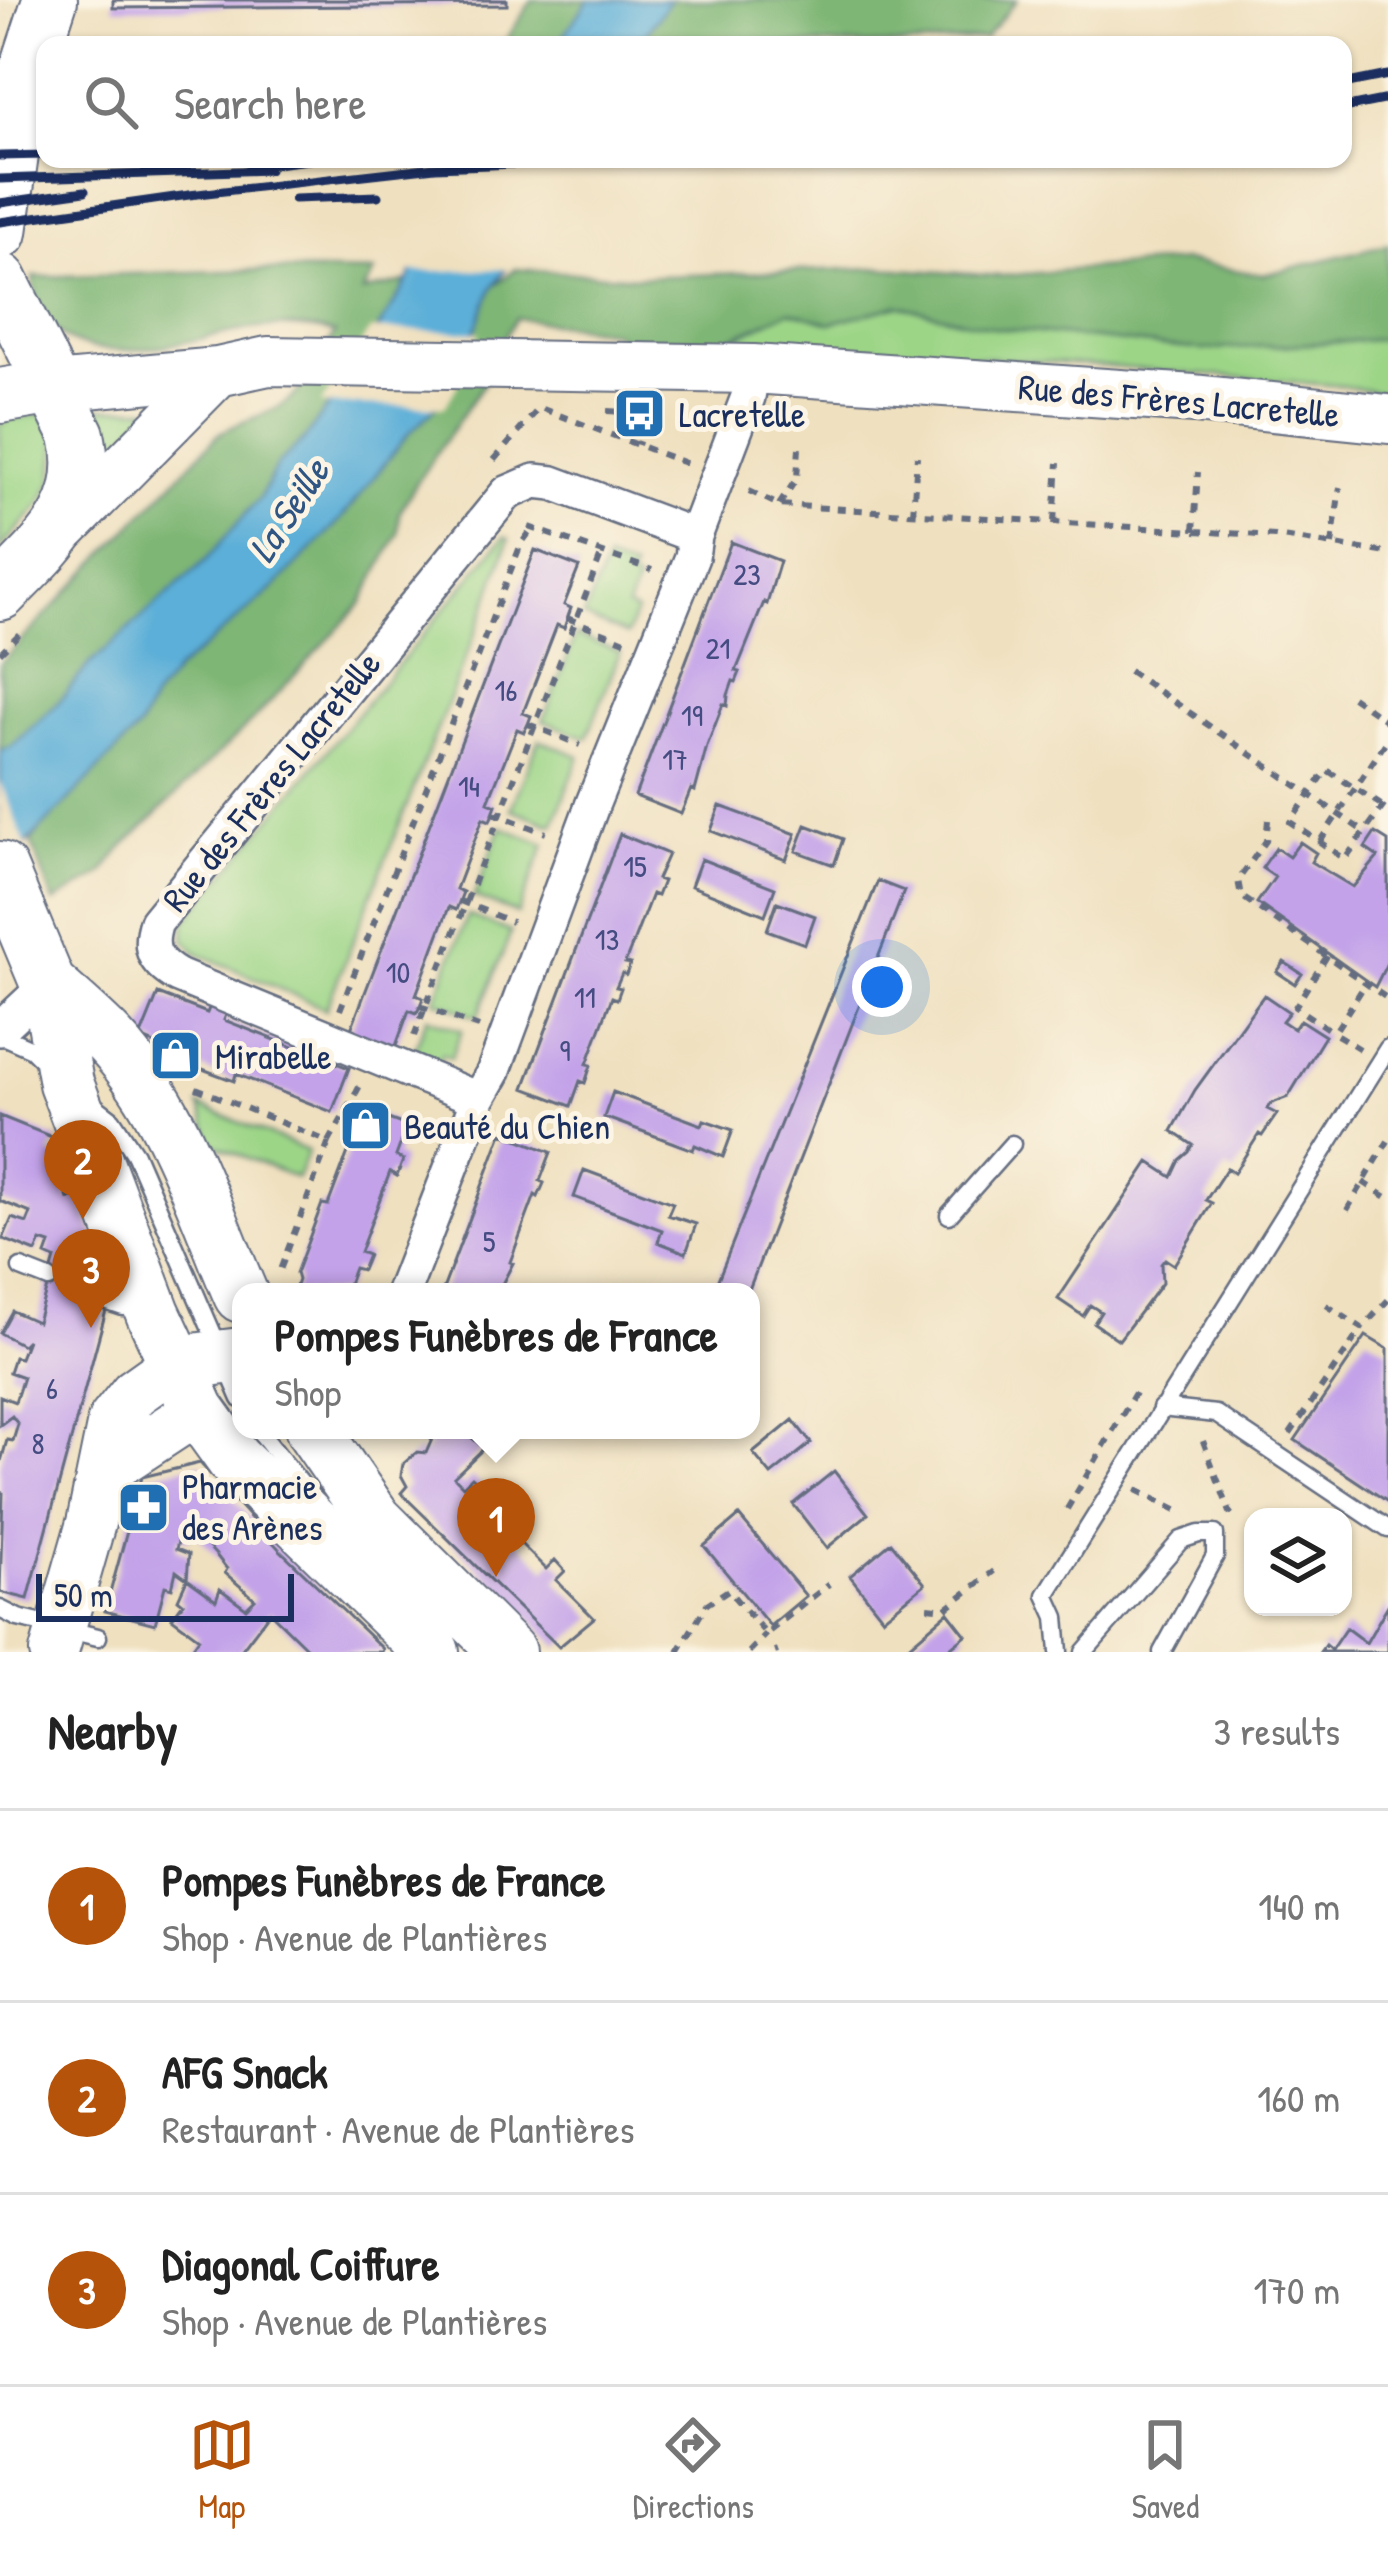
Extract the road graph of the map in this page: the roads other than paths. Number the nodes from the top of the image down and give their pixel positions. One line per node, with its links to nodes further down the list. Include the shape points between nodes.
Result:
1 (13, 0): 5 (main road)
2 (50, 0): 3 (main road)
3 (38, 36)
4 (36, 43): 5 (main road)
5 (20, 92): 6 (main road)
6 (0, 232)
7 (0, 280): 10 (main road)
8 (754, 369): 9 (main road, Rue des Frères Lacretelle, via 508,383 293,361); 12 (main road, Rue des Frères Lacretelle); 14 (street)
9 (218, 372): 10 (main road); 13 (main road)
10 (54, 387): 11 (main road); 13 (main road, via 81,452)
11 (0, 396)
12 (1388, 419)
13 (64, 527): 15 (main road)
14 (695, 536): 21 (street); 21 (street, Rue des Frères Lacretelle, via 553,483 520,484 156,922 155,959 178,976)
15 (0, 593)
16 (0, 869): 17 (main road)
17 (49, 984): 18 (street); 20 (main road); 26 (main road, via 109,1040 151,1098)
18 (0, 1032): 20 (lane, via 32,1049)
19 (1384, 1055): 29 (lane)
20 (65, 1083): 28 (lane, via 112,1119 135,1154); 28 (main road, via 128,1301)
21 (478, 1099): 27 (street)
22 (1012, 1144): 23 (lane)
23 (949, 1214)
24 (21, 1268): 25 (lane)
25 (49, 1279)
26 (260, 1283)
27 (406, 1283)
28 (222, 1377): 34 (main road, via 234,1460); 35 (main road, via 104,1471)
29 (1162, 1408): 32 (lane, via 1216,1414); 37 (lane, via 1046,1595)
30 (265, 1439): 34 (lane)
31 (332, 1439): 36 (main road, via 375,1520)
32 (1388, 1529)
33 (0, 1609): 35 (lane)
34 (435, 1636)
35 (72, 1639)
36 (508, 1652)
37 (1059, 1652)
38 (1084, 1652): 39 (lane, via 1181,1540 1215,1534 1215,1556)
39 (1162, 1652)

